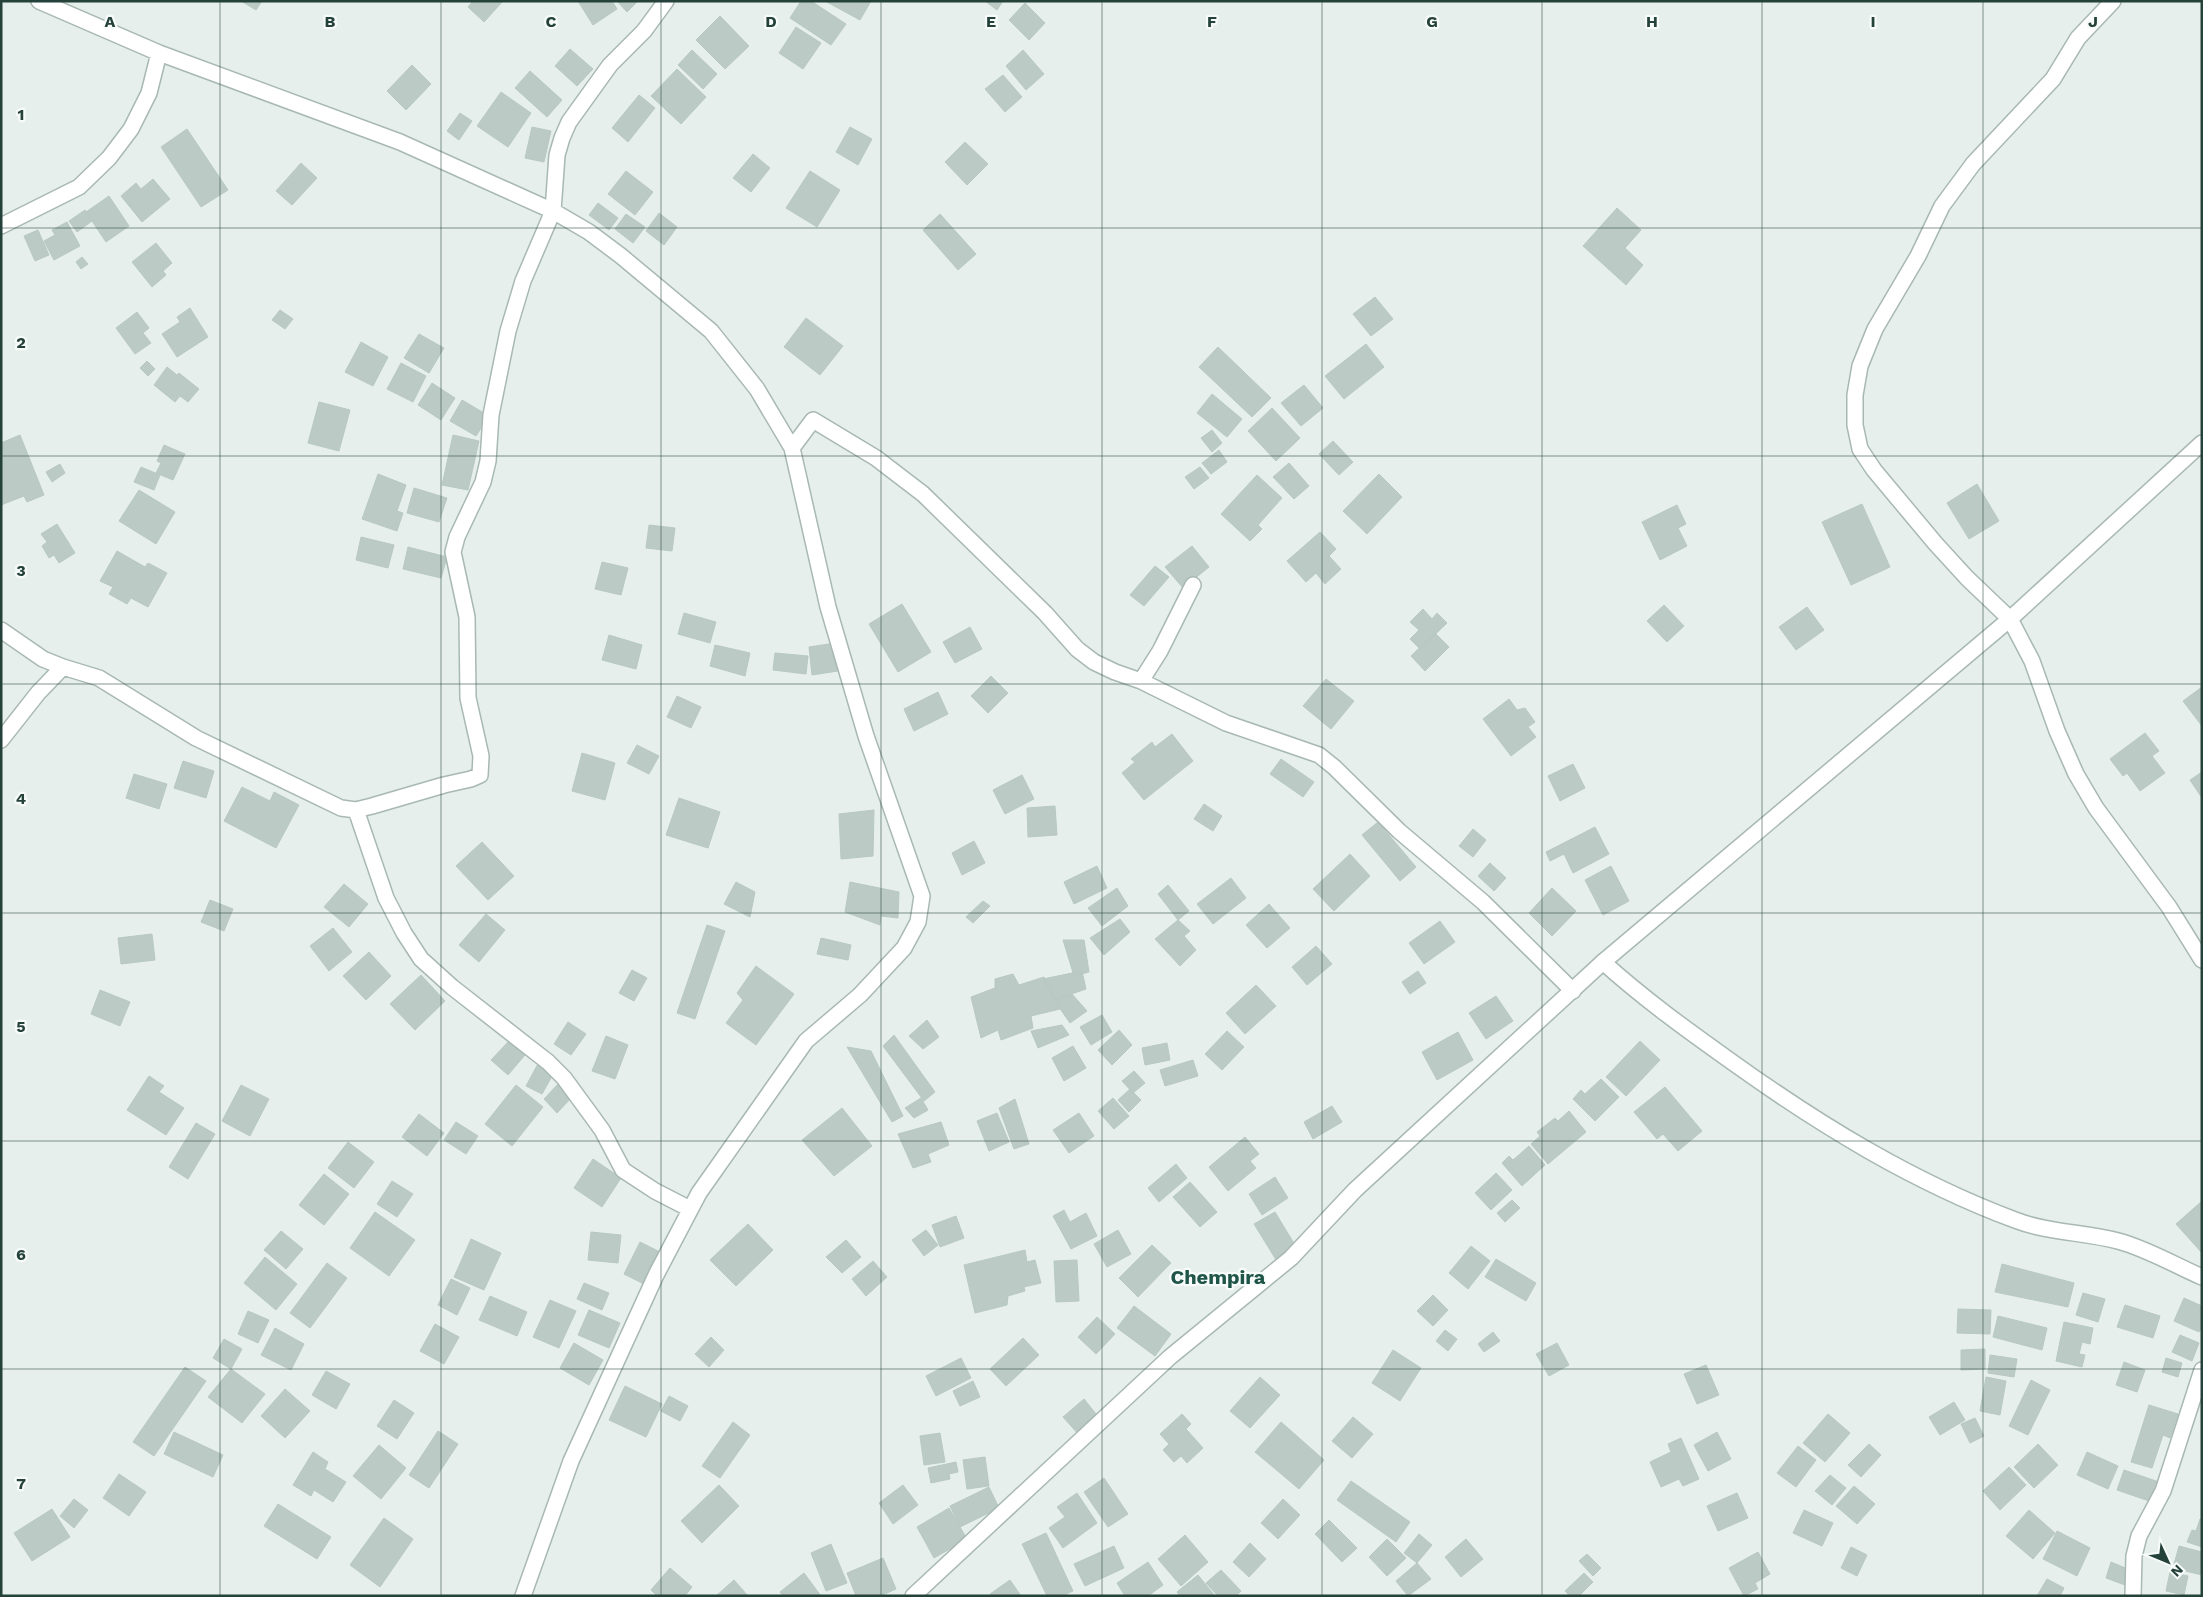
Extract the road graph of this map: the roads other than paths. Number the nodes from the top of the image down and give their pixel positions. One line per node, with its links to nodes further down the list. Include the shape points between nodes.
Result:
1 (39, 1): 4 (street)
2 (666, 1): 5 (street, via 644,31 610,65 569,122 556,154)
3 (2113, 1): 10 (street, via 2078,38 2053,79 1973,164 1942,206 1918,256 1875,329 1860,366 1856,388 1855,425 1860,449 1935,543)
4 (159, 53): 5 (street, via 400,142); 6 (street, via 148,93 131,129 109,158 79,187)
5 (553, 211): 8 (street, via 621,256 711,331 757,388); 15 (street, via 523,280 508,331 491,415 484,482 463,520 453,552 467,617 468,698 481,756 481,772 471,779)
6 (1, 226)
7 (2202, 443): 10 (street)
8 (792, 448): 13 (street, via 813,420 876,458 964,533 1077,648 1094,662); 19 (street, via 828,607 866,736 922,896 921,909 904,948 860,995 806,1041)
9 (1193, 585): 13 (street)
10 (2010, 619): 16 (street, via 2032,661 2076,774 2096,808 2169,908); 17 (street)
11 (1, 630): 12 (street, via 43,659)
12 (63, 667): 14 (street); 15 (street, via 99,678 234,758 341,808)
13 (1141, 681): 18 (street, via 1226,723 1310,752 1326,761 1400,831 1483,902)
14 (1, 740)
15 (356, 810): 19 (street, via 386,898 421,959 554,1067 602,1130 623,1170)
16 (2202, 960)
17 (1603, 962): 18 (street); 20 (street, via 1646,1000 1745,1072 1830,1129 1881,1158 2016,1220 2044,1229 2119,1242)
18 (1573, 991): 23 (street, via 1355,1190 1292,1258 1170,1357)
19 (690, 1209): 22 (street, via 656,1275 571,1461)
20 (2202, 1277)
21 (2202, 1370): 24 (street, via 2163,1492 2139,1536 2134,1556)
22 (523, 1596)
23 (913, 1596)
24 (2133, 1596)

